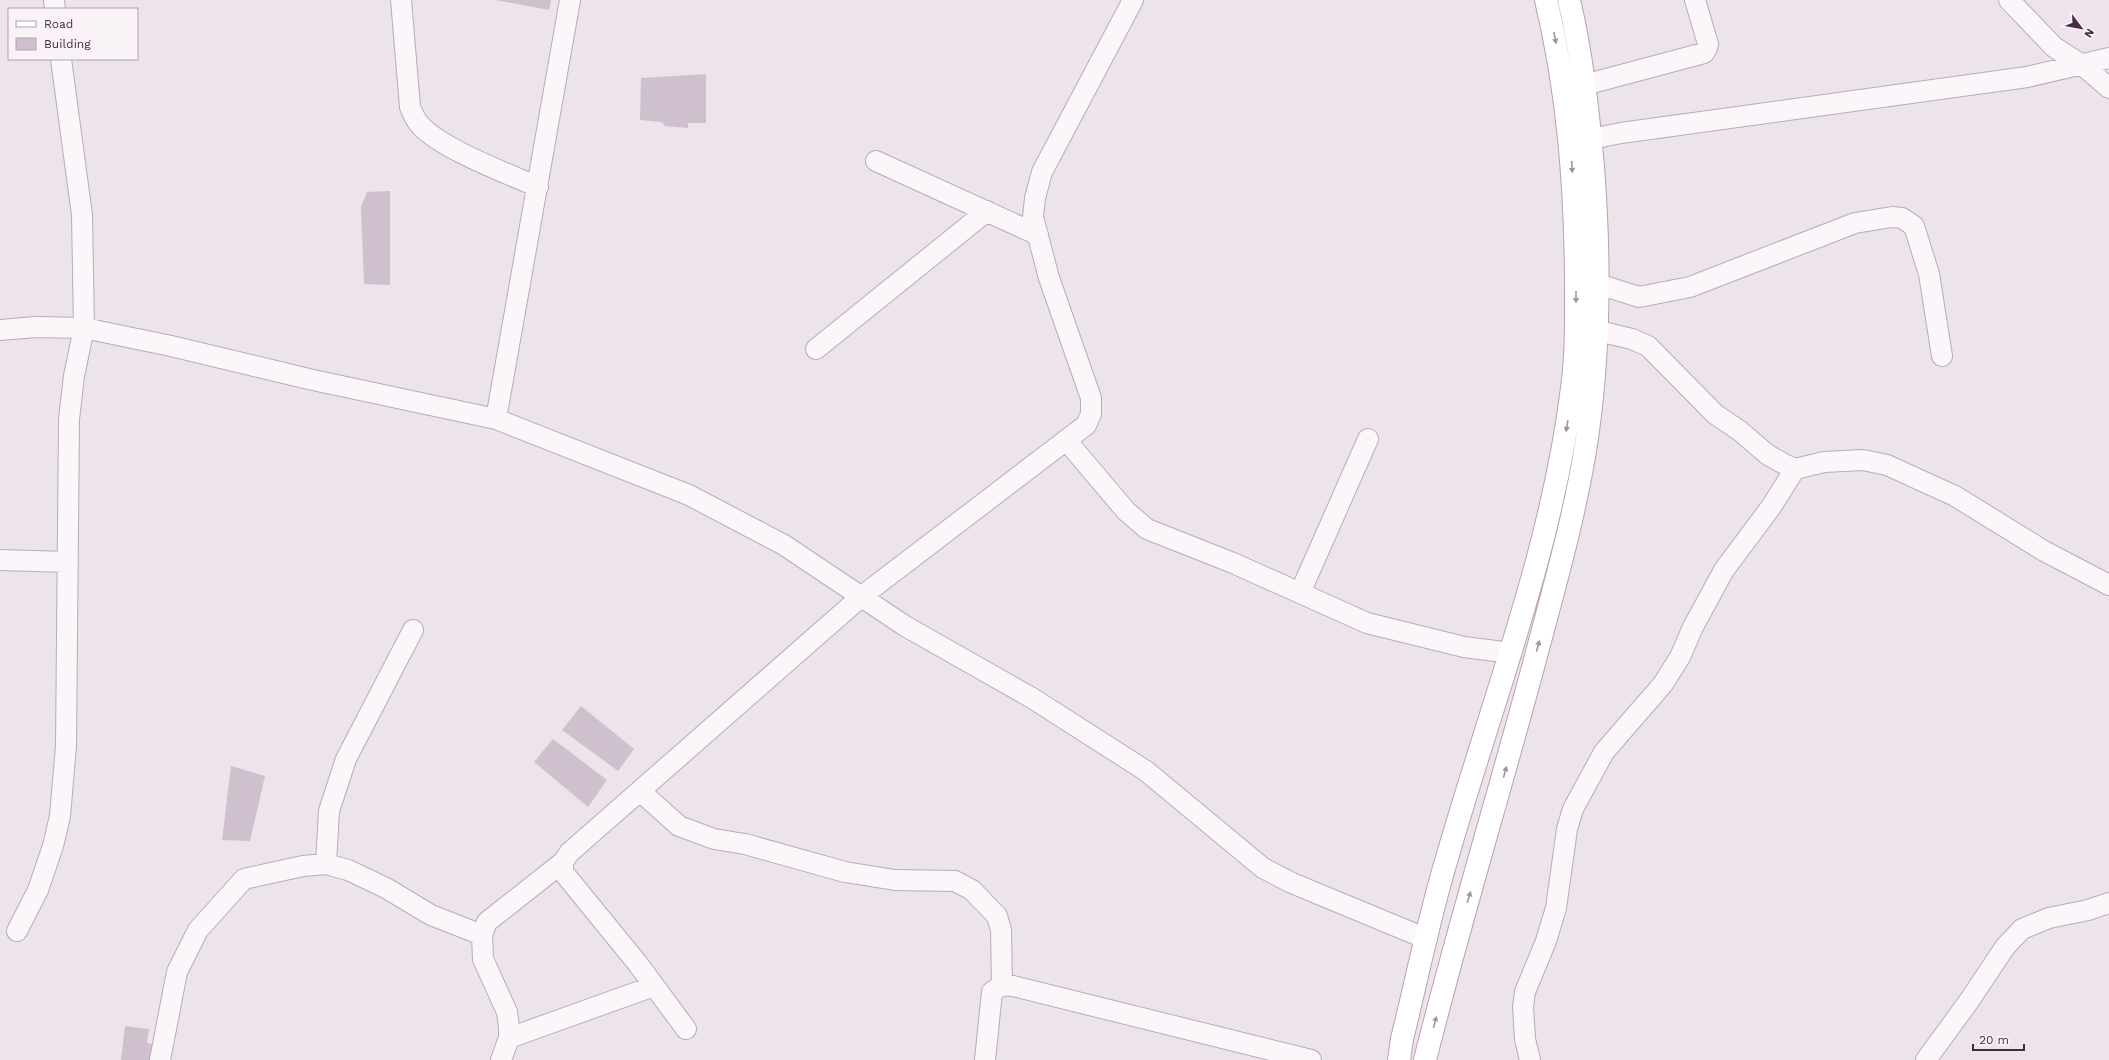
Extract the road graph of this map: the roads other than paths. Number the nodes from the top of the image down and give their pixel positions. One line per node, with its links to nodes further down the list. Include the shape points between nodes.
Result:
1 (401, 0): 15 (street, via 410,106 417,121 458,152)
2 (570, 0): 15 (street)
3 (1133, 0): 17 (street, via 1042,172 1033,217)
4 (1546, 0): 34 (main road, one-way to 34, via 1556,39 1571,146 1576,236 1576,342 1568,424 1552,506)
5 (1569, 0): 11 (main road, via 1578,38)
6 (1696, 0): 11 (street, via 1708,44 1704,53)
7 (2010, 0): 10 (street, via 2054,47)
8 (2109, 58): 10 (street)
9 (61, 60): 19 (street, via 82,216)
10 (2082, 64): 12 (street); 13 (street, via 2027,77)
11 (1584, 85): 13 (main road)
12 (2109, 88)
13 (1590, 139): 18 (main road, via 1598,233)
14 (876, 161): 16 (street)
15 (538, 187): 24 (street)
16 (987, 212): 17 (street); 22 (street)
17 (1038, 235): 26 (street, via 1049,278 1091,398 1091,414 1086,425)
18 (1598, 284): 21 (main road); 23 (street, via 1639,297 1690,286 1855,223 1892,217 1902,218 1914,226 1929,274)
19 (84, 328): 20 (street); 24 (street); 29 (street, via 74,376 69,419)
20 (0, 330)
21 (1598, 331): 27 (street, via 1632,339 1648,346 1715,414 1768,455); 51 (main road, one-way to 21, via 1572,520 1587,438)
22 (816, 349)
23 (1942, 356)
24 (496, 419): 32 (street, via 689,495 784,545)
25 (1368, 439): 31 (street)
26 (1066, 440): 31 (street, via 1126,511 1147,529); 32 (street)
27 (1795, 469): 30 (street, via 1824,462 1863,460 1887,465 1955,496 2044,551); 52 (street, via 1724,570 1680,657 1663,684 1604,752 1573,809 1567,829 1556,908 1546,941 1525,992 1525,1039)
28 (0, 560): 29 (street)
29 (68, 562): 39 (street, via 66,746 60,816 38,890)
30 (2109, 585)
31 (1300, 593): 34 (street, via 1367,623 1464,647)
32 (862, 596): 35 (street); 41 (street, via 905,626 1032,698 1146,771 1263,868 1299,886)
33 (413, 630): 37 (street, via 346,759 328,811)
34 (1511, 653): 41 (main road, via 1446,859)
35 (640, 791): 36 (street, via 569,853); 42 (street, via 679,826 714,838 845,872 895,880 955,881 972,890 997,916 1001,930)
36 (563, 862): 40 (street, via 487,922); 43 (street, via 563,872)
37 (326, 864): 40 (street, via 348,870 386,888 431,915); 46 (street, via 303,866 244,879 198,930 177,972)
38 (2109, 903): 53 (street, via 2049,918 2022,929 2005,947)
39 (17, 931)
40 (482, 935): 45 (street, via 483,959 507,1012)
41 (1427, 939): 50 (main road)
42 (1002, 985): 48 (street, via 992,992); 49 (street)
43 (654, 986): 44 (street); 45 (street)
44 (686, 1029)
45 (509, 1038): 47 (street)
46 (160, 1060)
47 (501, 1060)
48 (986, 1060)
49 (1311, 1060)
50 (1399, 1060)
51 (1425, 1060)
52 (1530, 1060)
53 (1926, 1060)

